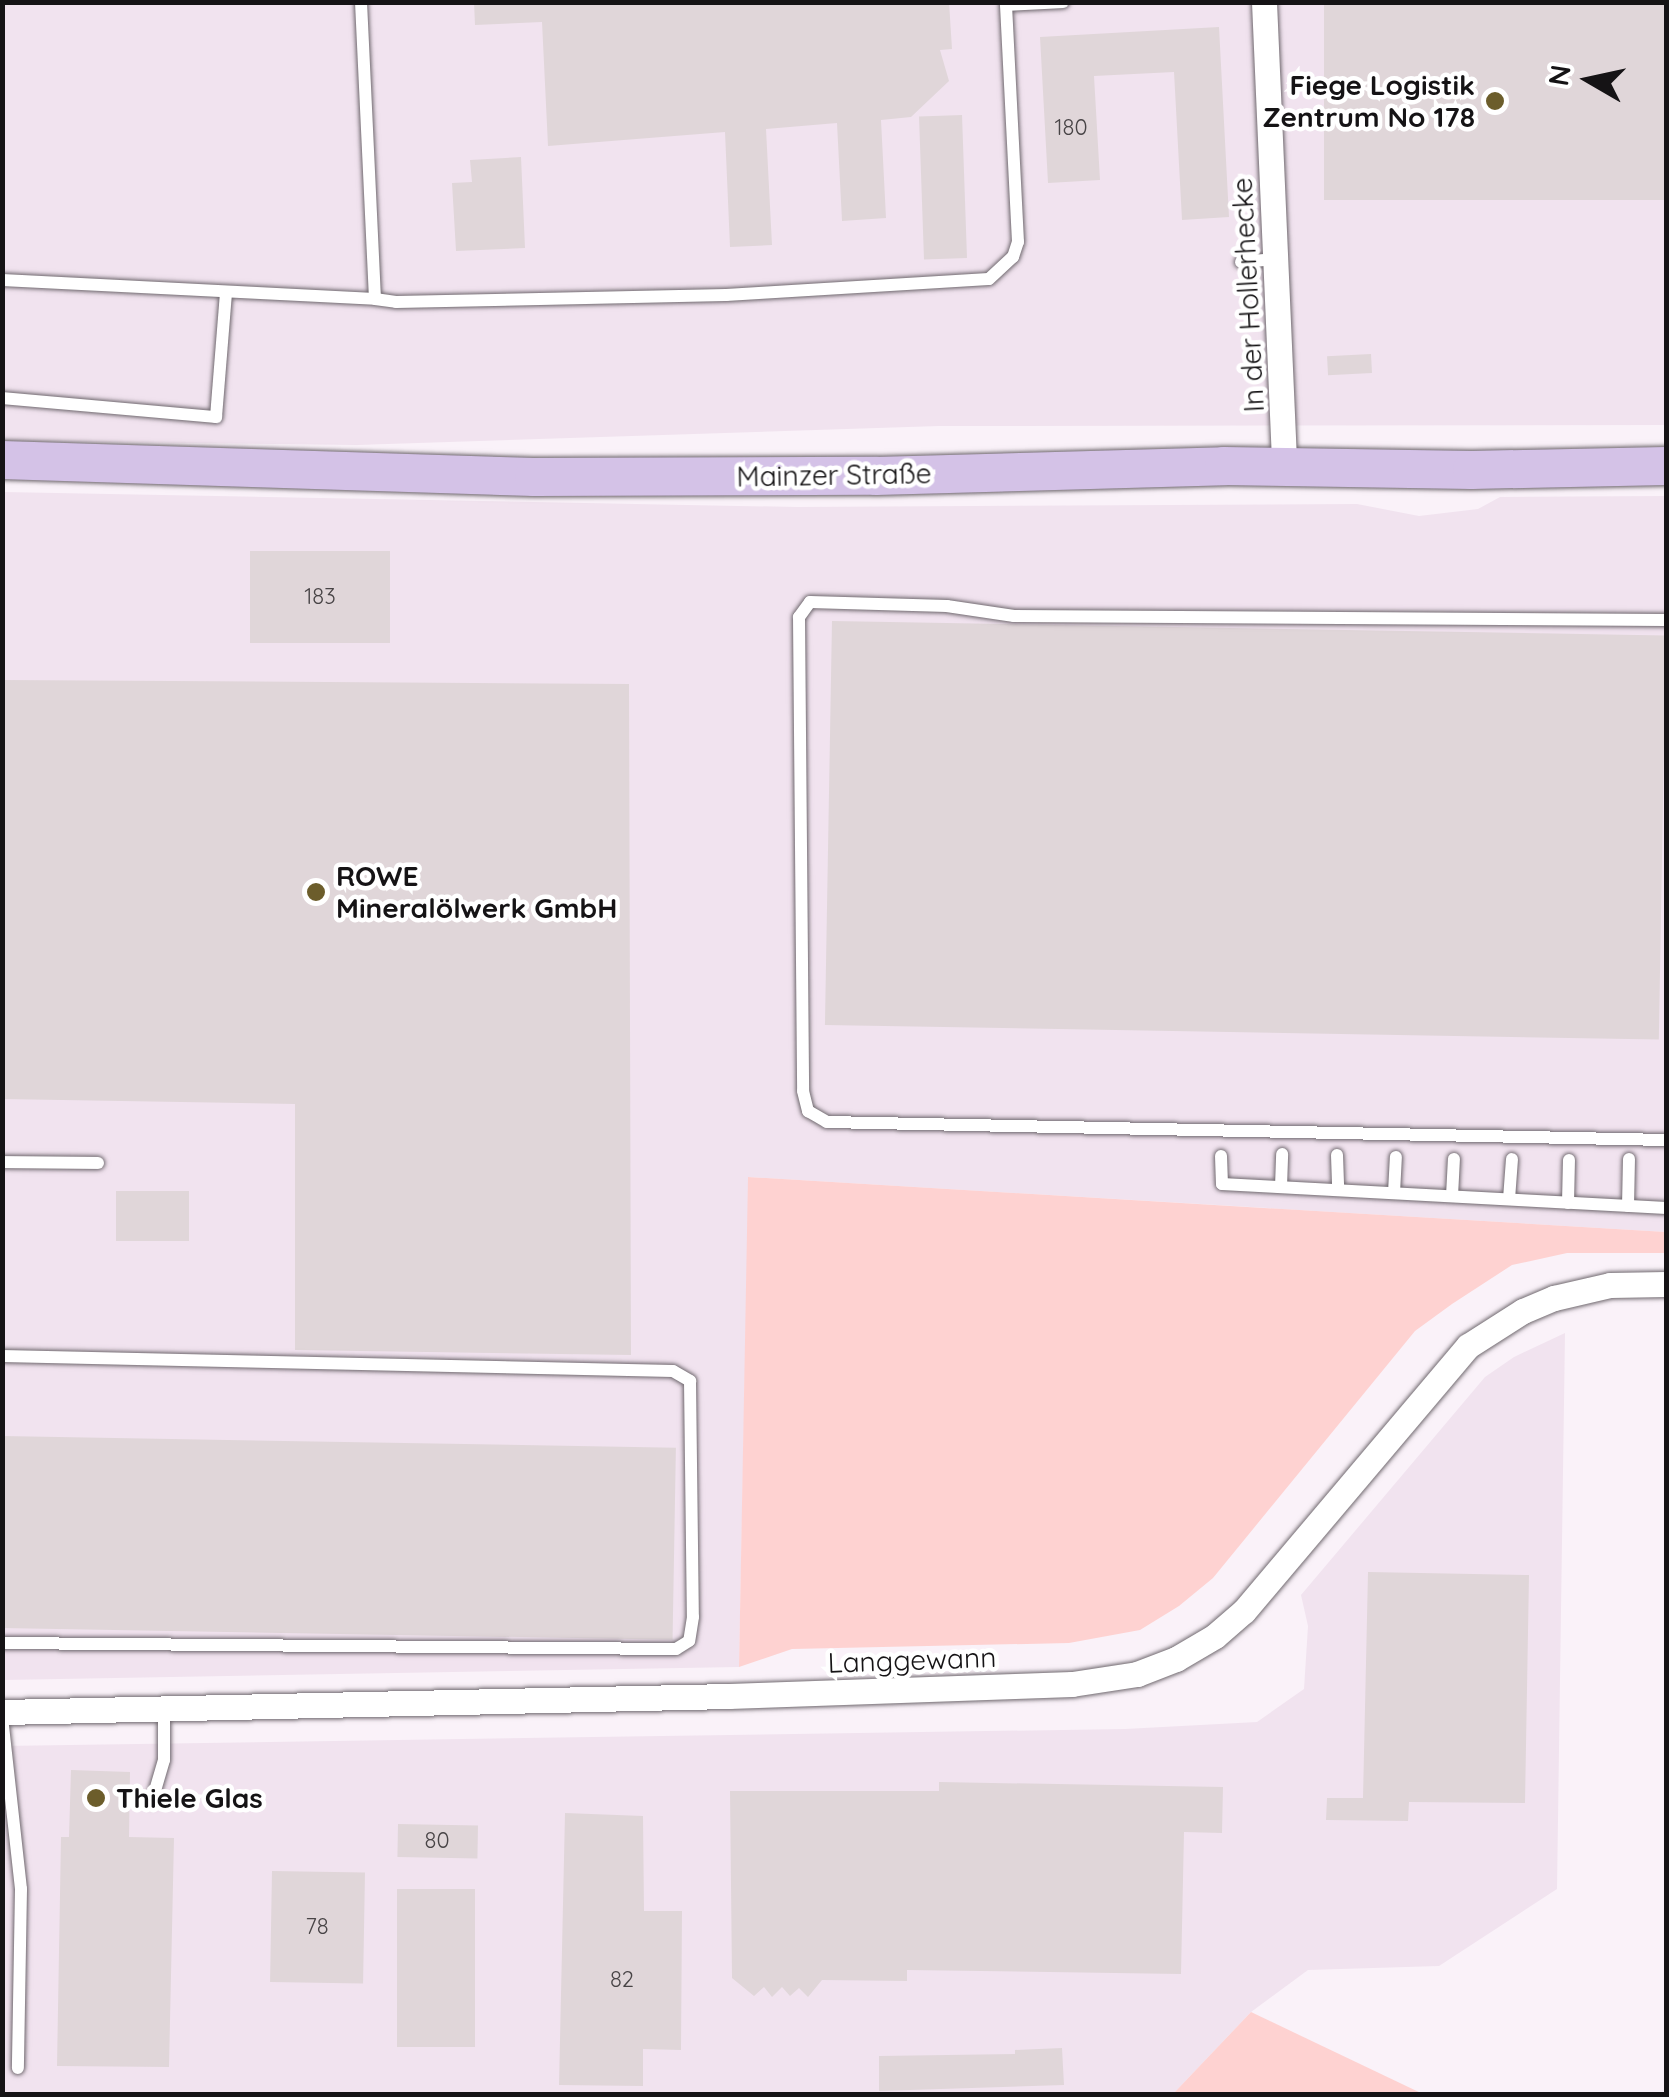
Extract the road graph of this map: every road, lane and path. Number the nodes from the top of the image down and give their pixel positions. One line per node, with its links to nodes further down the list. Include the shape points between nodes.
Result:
1 (361, 2): 9 (lane)
2 (1063, 2): 4 (lane)
3 (1264, 2): 5 (street, In der Hollerhecke)
4 (1006, 4): 9 (lane, via 1018,242 1013,258 990,280 726,295)
5 (1276, 259): 6 (lane); 12 (street, In der Hollerhecke)
6 (1242, 262)
7 (2, 280): 8 (lane)
8 (226, 292): 9 (lane); 10 (lane, via 216,418)
9 (375, 299)
10 (2, 398)
11 (2, 460): 12 (main road, Mainzer Straße, via 534,477)
12 (1284, 466): 13 (main road, Mainzer Straße)
13 (1666, 466)
14 (1666, 620): 15 (lane, via 1014,616 947,606 810,602 799,616 808,1111 827,1122)
15 (1666, 1140)
16 (1282, 1154): 26 (lane)
17 (1337, 1155): 27 (lane)
18 (1221, 1156): 26 (lane, via 1222,1184)
19 (1396, 1157): 28 (lane)
20 (1454, 1159): 29 (lane)
21 (1512, 1159): 30 (lane)
22 (1629, 1159): 32 (lane)
23 (1569, 1160): 31 (lane)
24 (2, 1162): 25 (lane)
25 (98, 1163)
26 (1281, 1187): 27 (lane)
27 (1338, 1190): 28 (lane)
28 (1394, 1193): 29 (lane)
29 (1452, 1196): 30 (lane)
30 (1509, 1199): 31 (lane)
31 (1568, 1202): 32 (lane)
32 (1628, 1206): 33 (lane)
33 (1666, 1208)
34 (1666, 1284): 37 (street, Langgewann, via 1610,1284 1554,1298 1468,1346 1244,1611 1202,1644 1137,1674 1053,1685)
35 (2, 1356): 36 (lane, via 672,1371 690,1381 693,1448 693,1617 689,1641 676,1649)
36 (2, 1643)
37 (164, 1708): 38 (street, Langgewann); 39 (lane, via 164,1760)
38 (2, 1714): 40 (lane, via 20,1888)
39 (152, 1802)
40 (18, 2068)

